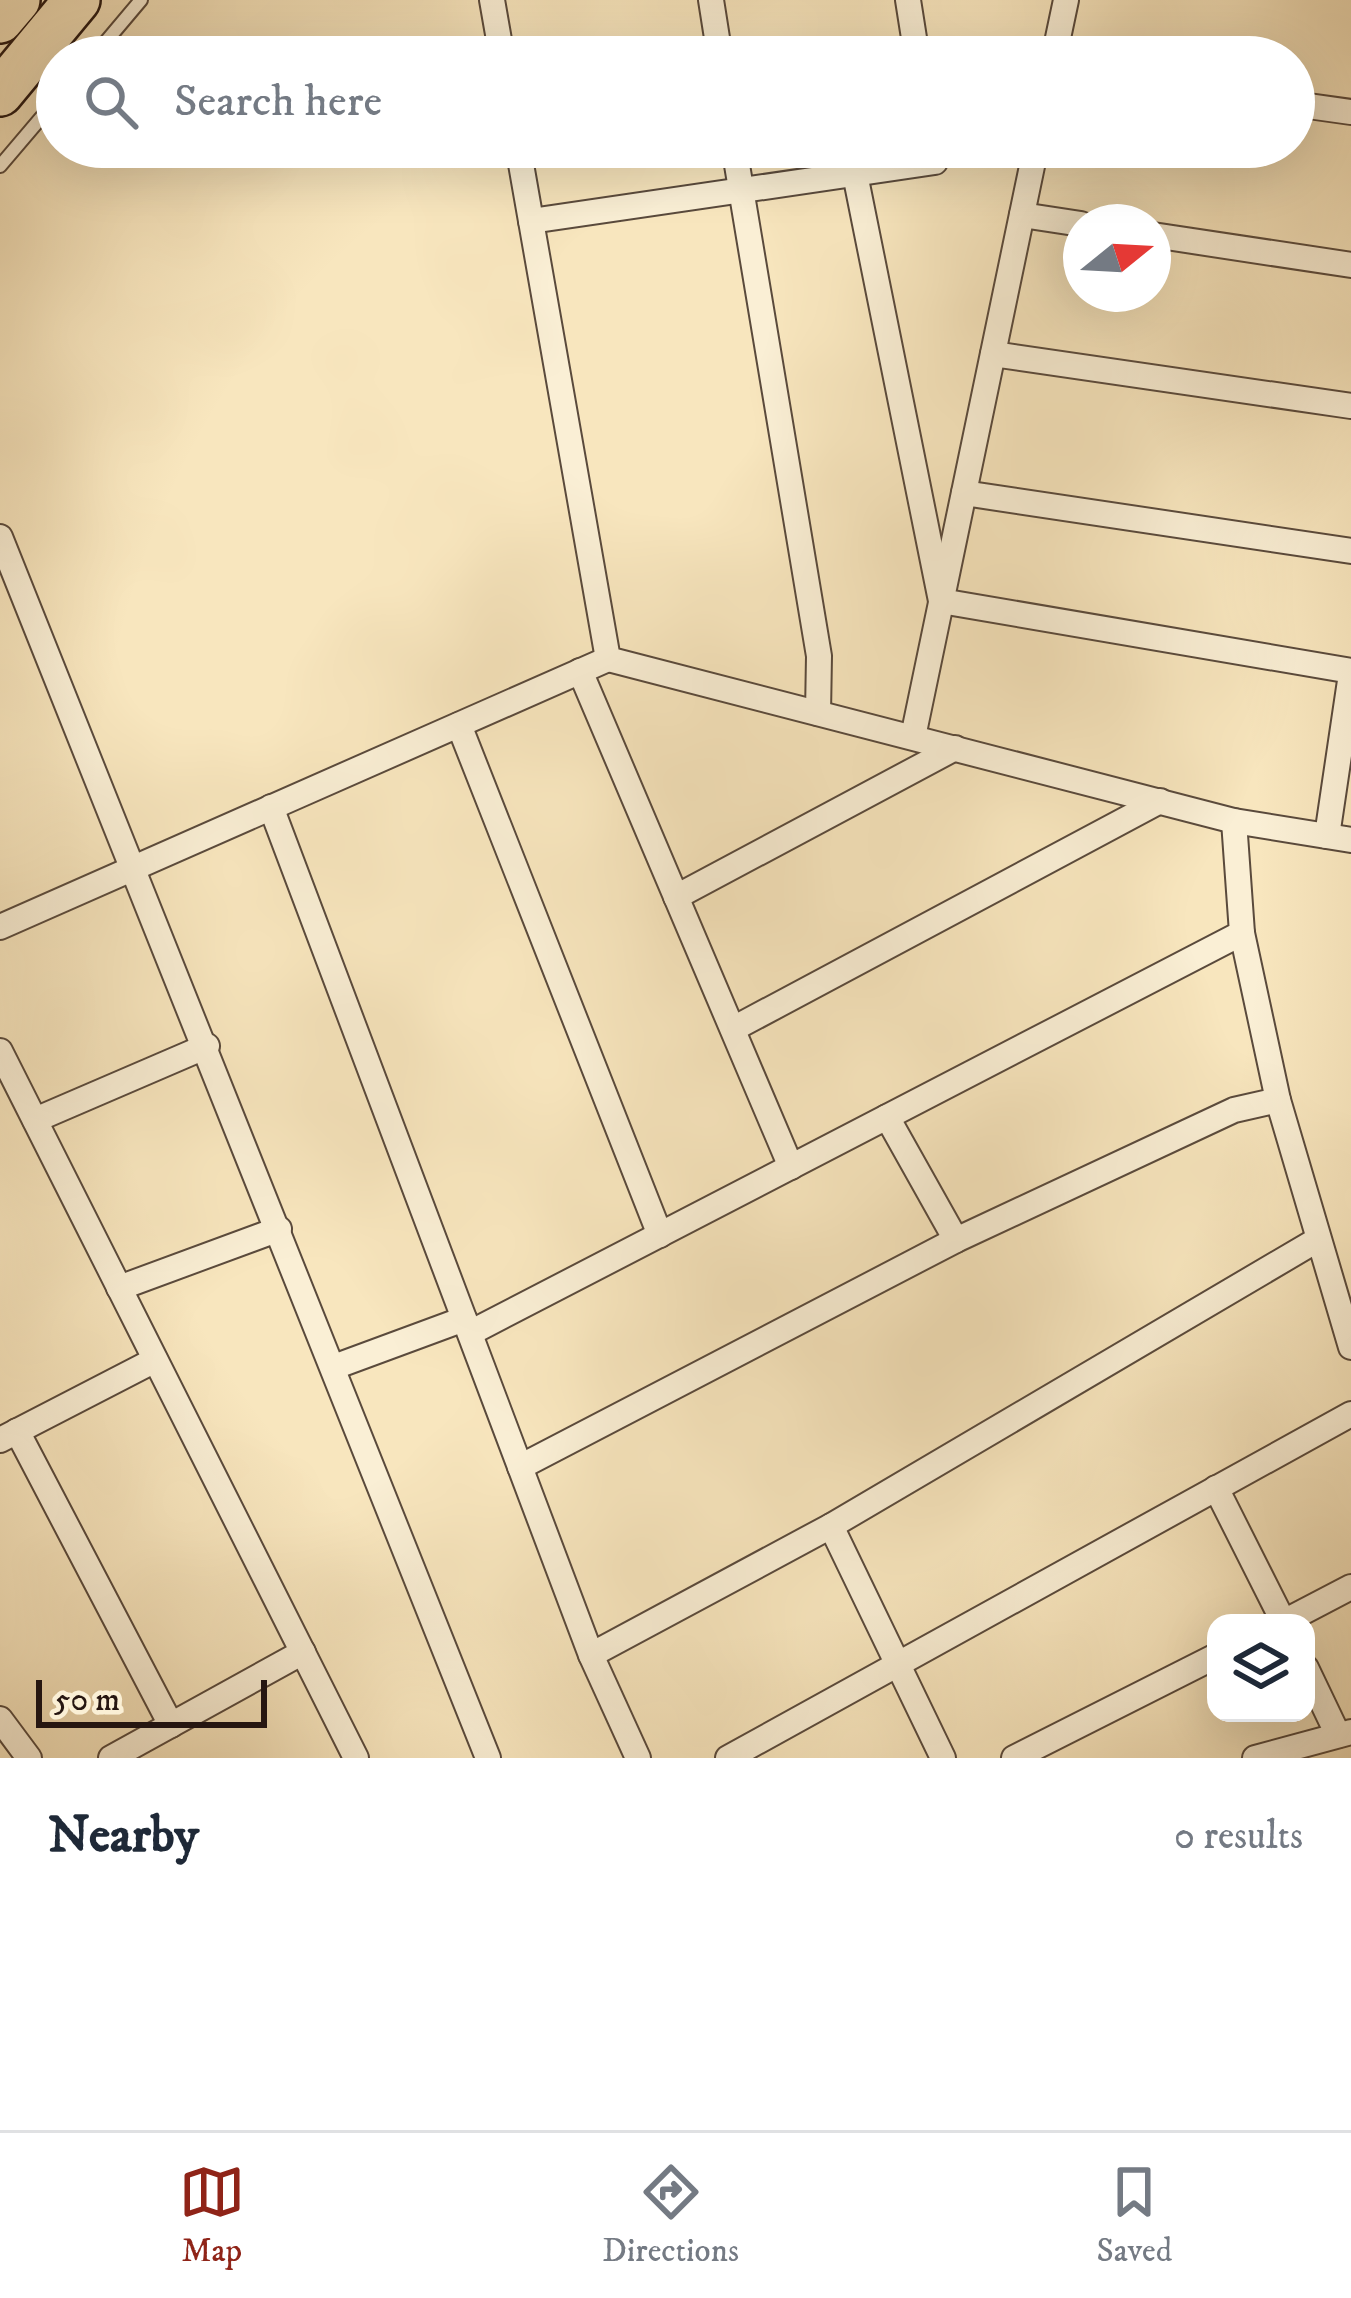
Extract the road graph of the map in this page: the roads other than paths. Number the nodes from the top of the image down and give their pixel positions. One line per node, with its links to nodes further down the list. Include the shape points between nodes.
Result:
1 (17, 0): 8 (highway)
2 (77, 0): 9 (highway)
3 (141, 0): 10 (lane)
4 (492, 0): 11 (street)
5 (711, 0): 12 (street)
6 (908, 0): 13 (street)
7 (1066, 0): 14 (street)
8 (0, 20)
9 (47, 36)
10 (110, 36)
11 (498, 36)
12 (717, 36)
13 (914, 36)
14 (1058, 36)
15 (36, 50): 16 (highway)
16 (0, 93)
17 (1315, 107): 18 (street)
18 (1351, 112)
19 (36, 124): 20 (lane)
20 (0, 166)
21 (522, 168): 28 (street)
22 (737, 168): 26 (street)
23 (895, 168): 25 (street)
24 (1032, 168): 27 (street)
25 (855, 174): 26 (street); 37 (street)
26 (741, 190): 28 (street); 41 (street, via 819,656)
27 (1022, 215): 29 (street); 32 (street)
28 (531, 220): 38 (street)
29 (1063, 221)
30 (1171, 238): 31 (street)
31 (1351, 265)
32 (993, 354): 33 (street); 34 (street)
33 (1351, 406)
34 (964, 493): 36 (street); 37 (street)
35 (0, 536): 49 (street)
36 (1351, 551)
37 (941, 601): 40 (street); 43 (street)
38 (608, 658): 39 (street); 41 (street)
39 (580, 671): 42 (street); 50 (street)
40 (1351, 672): 48 (street)
41 (818, 713): 43 (street)
42 (459, 724): 46 (street); 61 (street)
43 (913, 737): 44 (street)
44 (955, 748): 45 (street); 50 (street)
45 (1160, 801): 47 (street); 53 (street)
46 (271, 807): 49 (street); 65 (street)
47 (1234, 820): 48 (street); 52 (street)
48 (1339, 838)
49 (136, 867): 51 (street); 54 (street)
50 (676, 896): 53 (street)
51 (0, 927)
52 (1242, 933): 56 (street); 57 (street)
53 (733, 1030): 59 (street)
54 (207, 1046): 58 (street); 60 (street)
55 (0, 1051): 58 (street)
56 (1278, 1100): 62 (street, via 1234,1110); 63 (street)
57 (886, 1118): 59 (street); 62 (street)
58 (35, 1120): 64 (street)
59 (791, 1167): 61 (street)
60 (279, 1229): 64 (street); 68 (street)
61 (660, 1235): 65 (street)
62 (956, 1240): 71 (street)
63 (1317, 1240): 66 (street); 73 (street)
64 (119, 1288): 67 (street)
65 (467, 1326): 68 (street); 71 (street)
66 (1351, 1347)
67 (155, 1360): 70 (street); 77 (street)
68 (334, 1367): 89 (street)
69 (1351, 1414): 72 (street)
70 (9, 1436): 83 (street)
71 (520, 1467): 78 (street)
72 (1216, 1488): 75 (street); 80 (street)
73 (831, 1526): 78 (street); 80 (street)
74 (1351, 1587): 76 (street)
75 (1279, 1614)
76 (1300, 1614)
77 (303, 1652): 83 (street); 88 (street)
78 (591, 1655): 90 (street)
79 (1207, 1661): 93 (street)
80 (896, 1662): 91 (street); 92 (street)
81 (1315, 1683): 84 (street)
82 (0, 1719): 86 (street)
83 (171, 1725): 87 (street)
84 (1344, 1733): 85 (street)
85 (1305, 1751): 94 (street)
86 (29, 1758)
87 (111, 1758)
88 (356, 1758)
89 (488, 1758)
90 (638, 1758)
91 (728, 1758)
92 (943, 1758)
93 (1014, 1758)
94 (1255, 1758)

